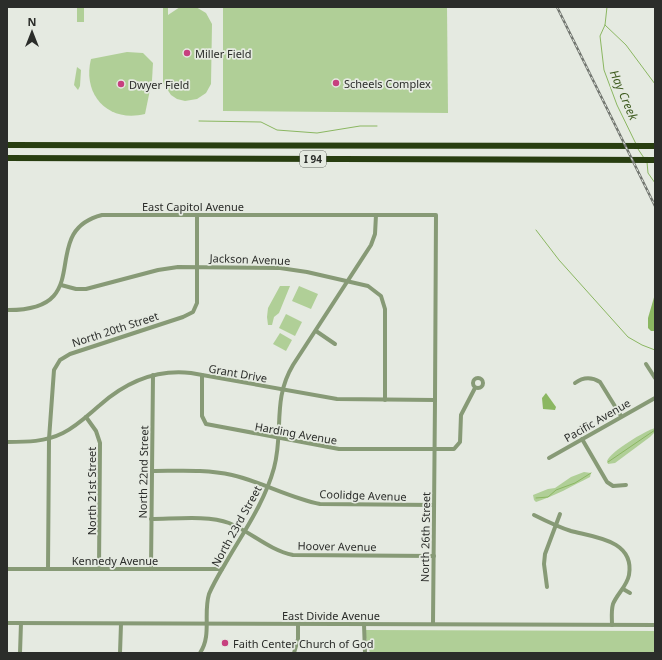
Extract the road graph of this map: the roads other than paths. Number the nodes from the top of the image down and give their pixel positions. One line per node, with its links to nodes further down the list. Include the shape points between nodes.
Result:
1 (7, 145): 2 (highway, I 94)
2 (655, 146)
3 (7, 158): 4 (highway, I 94)
4 (655, 160)
5 (197, 215): 6 (street, East Capitol Avenue); 7 (street, North 20th Street); 9 (street, East Capitol Avenue, via 107,215 89,220 77,229 70,240)
6 (376, 216): 8 (street, North 23rd Street, via 373,242); 22 (street, East Capitol Avenue, via 436,215)
7 (197, 267): 8 (street, Jackson Avenue, via 287,268); 9 (street, Jackson Avenue, via 162,269 83,290); 25 (street, North 20th Street, via 197,303 190,314 70,354 57,363 53,373)
8 (348, 281): 11 (street, North 23rd Street); 21 (street, Jackson Avenue, via 375,290 381,296 384,305)
9 (61, 285): 10 (street, East Capitol Avenue, via 52,298 38,307)
10 (7, 310)
11 (316, 331): 12 (street); 19 (street, North 23rd Street, via 290,371)
12 (335, 344)
13 (646, 364): 16 (street)
14 (153, 375): 15 (street, Grant Drive, via 175,372); 24 (street, Grant Drive, via 119,390); 31 (street, North 22nd Street)
15 (202, 375): 19 (street, Grant Drive); 26 (street, Harding Avenue, via 202,416 206,424)
16 (655, 378)
17 (576, 383): 23 (street, via 585,379 600,382)
18 (475, 388): 29 (street, Harding Avenue, via 461,415 459,445 452,450)
19 (282, 390): 21 (street, Grant Drive, via 337,399); 26 (street, North 23rd Street, via 279,406)
20 (655, 398): 23 (street, Pacific Avenue)
21 (385, 400): 22 (street, Grant Drive)
22 (435, 400): 29 (street)
23 (621, 416): 27 (street, Pacific Avenue)
24 (86, 417): 25 (street, Grant Drive, via 67,431); 43 (street, North 21st Street, via 96,431 101,447)
25 (49, 439): 28 (street, Grant Drive, via 36,442); 42 (street, North 20th Street)
26 (279, 439): 29 (street, Harding Avenue, via 345,450); 33 (street, North 23rd Street)
27 (582, 439): 30 (street, Pacific Avenue); 32 (street, via 607,482 613,486)
28 (7, 442)
29 (435, 450): 34 (street, North 26th Street)
30 (549, 458)
31 (152, 471): 33 (street, Coolidge Avenue, via 218,472); 37 (street, North 22nd Street)
32 (626, 485)
33 (268, 487): 34 (street, Coolidge Avenue, via 320,504); 39 (street, North 23rd Street)
34 (434, 505): 40 (street, North 26th Street)
35 (560, 514): 38 (street)
36 (534, 516): 38 (street)
37 (151, 519): 39 (street, Hoover Avenue, via 216,520); 44 (street, North 22nd Street)
38 (555, 525): 46 (street, via 544,557); 47 (street, via 619,546 630,566)
39 (244, 532): 40 (street, Hoover Avenue, via 279,550 297,555); 45 (street, North 23rd Street)
40 (434, 556): 55 (street, North 26th Street)
41 (7, 568): 42 (street, Kennedy Avenue)
42 (48, 569): 43 (street, Kennedy Avenue)
43 (99, 569): 44 (street, Kennedy Avenue)
44 (151, 569): 45 (street, Kennedy Avenue)
45 (222, 569): 52 (street, North 23rd Street, via 209,596)
46 (547, 587)
47 (623, 589): 48 (street); 56 (street, via 613,606)
48 (630, 593)
49 (7, 623): 50 (street, East Divide Avenue)
50 (21, 623): 51 (street, East Divide Avenue); 58 (street)
51 (121, 624): 52 (street, East Divide Avenue); 59 (street)
52 (206, 624): 53 (street, East Divide Avenue); 60 (street, North 23rd Street, via 205,643)
53 (298, 624): 54 (street, East Divide Avenue); 61 (street, via 298,639)
54 (364, 624): 55 (street, East Divide Avenue); 62 (street)
55 (433, 624): 56 (street, East Divide Avenue)
56 (612, 625): 57 (street, East Divide Avenue)
57 (655, 625)
58 (20, 653)
59 (120, 653)
60 (201, 653)
61 (294, 653)
62 (365, 653)

